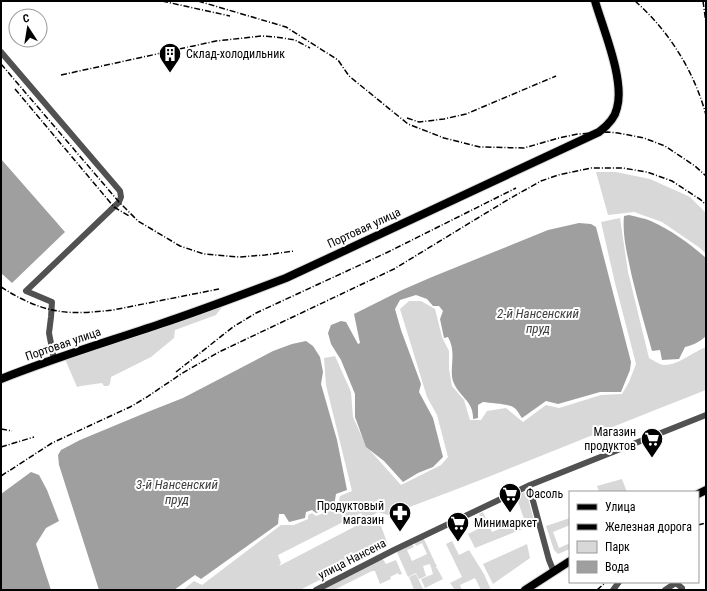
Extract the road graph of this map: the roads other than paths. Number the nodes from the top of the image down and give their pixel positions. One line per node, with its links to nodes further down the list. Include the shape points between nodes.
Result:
1 (595, 1): 3 (main road, Портовая улица, via 616,71 619,98 617,110 599,132 286,278 161,324)
2 (1, 52): 3 (street, via 120,191 119,202 26,291 52,302 49,333)
3 (54, 359): 4 (main road, Портовая улица)
4 (1, 379)
5 (706, 415): 6 (street, улица Нансена)
6 (529, 486): 8 (street); 12 (street, улица Нансена, via 399,547)
7 (569, 562): 8 (main road)
8 (554, 572): 13 (main road)
9 (675, 583): 14 (street)
10 (677, 583): 11 (street)
11 (682, 588)
12 (316, 590)
13 (525, 590)
14 (665, 590)

